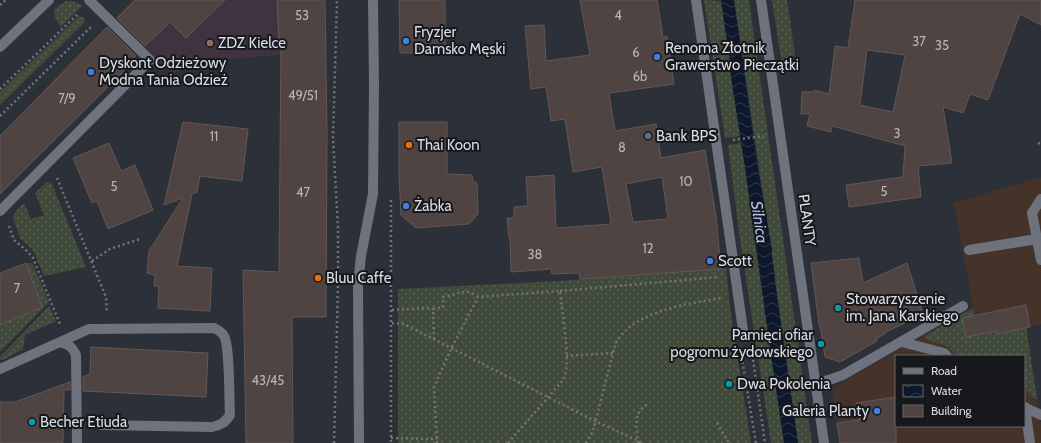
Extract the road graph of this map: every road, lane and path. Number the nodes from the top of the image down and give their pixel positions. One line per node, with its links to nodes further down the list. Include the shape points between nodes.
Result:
1 (6, 0): 8 (path)
2 (49, 0): 11 (street)
3 (89, 0): 10 (street)
4 (337, 0): 57 (path, via 333,138 338,229)
5 (373, 0): 58 (street, via 373,194 358,285)
6 (696, 0): 27 (street)
7 (761, 0): 45 (street, PLANTY)
8 (0, 6)
9 (82, 10): 12 (path)
10 (104, 14): 13 (path); 18 (street, via 150,60)
11 (0, 47)
12 (0, 89)
13 (0, 116)
14 (769, 136): 15 (path)
15 (728, 141)
16 (1038, 142): 17 (path)
17 (1041, 144)
18 (49, 162): 21 (street); 26 (path)
19 (391, 193): 33 (path)
20 (1041, 199): 23 (street, via 1032,213)
21 (1, 209): 38 (path, via 14,240 33,258)
22 (140, 239): 26 (path, via 110,249)
23 (1037, 239): 24 (street); 25 (street)
24 (969, 250)
25 (1041, 260)
26 (92, 261): 35 (path, via 106,297)
27 (736, 275): 28 (path); 29 (street)
28 (560, 291): 30 (path); 43 (path)
29 (739, 295): 36 (street); 41 (path, via 650,314 628,328 617,341)
30 (478, 298): 32 (path, via 470,292 456,293 443,297 444,307); 40 (path)
31 (963, 306): 39 (street)
32 (433, 309): 33 (path); 37 (path)
33 (392, 310): 34 (path)
34 (392, 323): 37 (path, via 404,324); 53 (path)
35 (109, 330): 38 (street, via 89,329); 52 (street, via 214,328 220,331 228,349 230,415 219,425 212,427)
36 (743, 330): 65 (path, via 739,339); 66 (path, via 750,337)
37 (434, 339): 40 (path)
38 (63, 341): 44 (street); 56 (street, via 73,348 76,355)
39 (902, 342): 42 (street); 45 (street, via 843,375)
40 (451, 348): 46 (path); 54 (path, via 434,388)
41 (612, 353): 43 (path); 50 (path)
42 (946, 355)
43 (566, 356): 46 (path, via 564,379)
44 (0, 369)
45 (815, 383): 67 (street, PLANTY)
46 (549, 397): 50 (path); 61 (path)
47 (648, 404): 55 (path, via 639,410 636,417)
48 (1025, 412): 49 (street); 68 (street)
49 (1041, 415)
50 (595, 421): 55 (path); 62 (path)
51 (717, 423): 64 (path)
52 (102, 425)
53 (391, 438): 54 (path); 59 (path)
54 (437, 439): 60 (path)
55 (638, 442): 63 (path)
56 (77, 443)
57 (334, 443)
58 (359, 443)
59 (391, 443)
60 (438, 443)
61 (508, 443)
62 (586, 443)
63 (643, 443)
64 (729, 443)
65 (756, 443)
66 (765, 443)
67 (824, 443)
68 (1030, 443)

